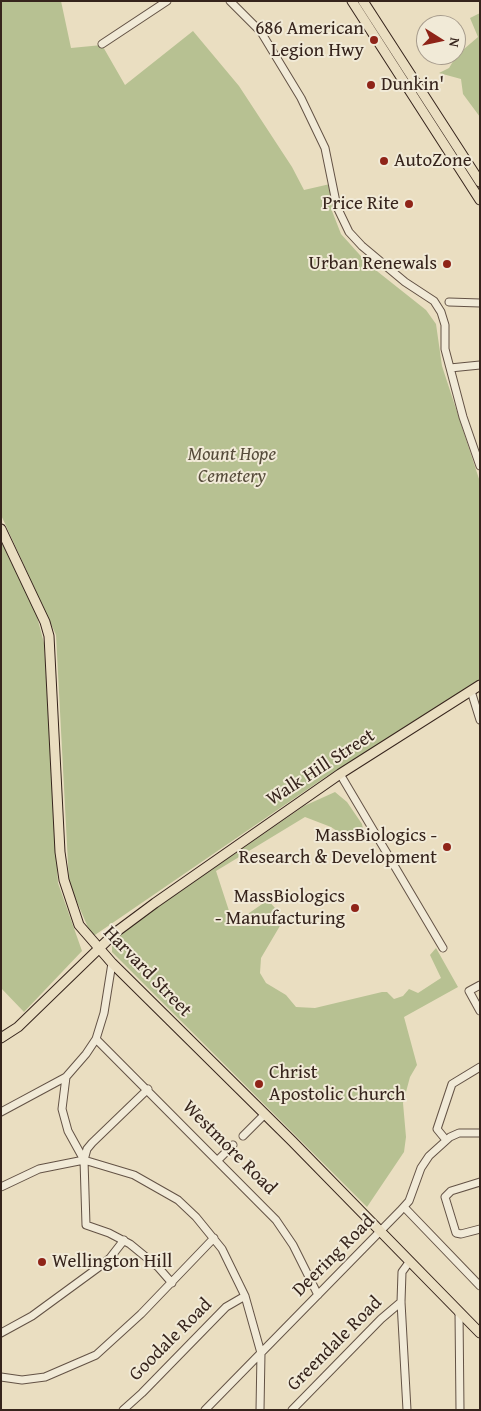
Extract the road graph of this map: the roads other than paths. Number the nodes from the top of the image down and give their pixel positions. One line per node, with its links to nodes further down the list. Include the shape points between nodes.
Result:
1 (167, 1): 5 (street)
2 (230, 1): 13 (street, via 260,32 301,98 325,148 338,207 349,232 405,282 434,301 441,312)
3 (352, 1): 7 (main road)
4 (364, 1): 6 (main road)
5 (102, 44)
6 (414, 79): 7 (main road); 8 (main road)
7 (406, 84): 9 (main road)
8 (480, 182)
9 (480, 200)
10 (449, 302): 11 (street)
11 (480, 303)
12 (480, 365): 13 (street)
13 (450, 368): 14 (street)
14 (480, 466)
15 (1, 529): 20 (main road, Harvard Street, via 45,622 51,654 58,820 64,880 79,925)
16 (480, 685): 17 (main road, Walk Hill Street)
17 (471, 690): 18 (street); 19 (main road, Walk Hill Street)
18 (480, 720)
19 (340, 774): 20 (main road, Walk Hill Street, via 155,903); 21 (street)
20 (99, 948): 22 (main road, Harvard Street); 25 (main road, Walk Hill Street, via 18,1027)
21 (444, 948)
22 (112, 963): 26 (street); 31 (main road, Harvard Street)
23 (480, 985): 24 (street, via 469,991)
24 (480, 1011)
25 (1, 1038)
26 (96, 1039): 28 (street); 29 (street, Westmore Road)
27 (480, 1067): 34 (street, via 452,1084 437,1129)
28 (66, 1077): 30 (street); 36 (street, via 62,1108 64,1120)
29 (148, 1089): 36 (street, via 92,1143); 37 (street, Westmore Road)
30 (1, 1112)
31 (265, 1114): 33 (street); 42 (main road, Harvard Street)
32 (480, 1133): 34 (street, Deering Road, via 459,1133)
33 (243, 1136)
34 (446, 1140): 40 (street, Deering Road, via 421,1168 409,1202)
35 (233, 1145): 37 (street)
36 (84, 1160): 39 (street, via 39,1169); 43 (street, via 134,1175 154,1185 178,1200); 44 (street, via 86,1225)
37 (218, 1160): 48 (street, Westmore Road, via 276,1220 293,1245)
38 (480, 1182): 41 (street, via 445,1196 456,1233)
39 (1, 1187)
40 (404, 1207): 42 (street, Deering Road); 47 (street)
41 (480, 1229)
42 (380, 1232): 45 (main road, Harvard Street); 48 (street, Deering Road)
43 (214, 1238): 46 (street); 49 (street)
44 (124, 1240): 46 (street, via 151,1260); 52 (street, via 110,1258 32,1316)
45 (410, 1261): 50 (street, via 402,1272); 51 (main road, Harvard Street)
46 (172, 1283): 55 (street, via 96,1355 45,1377 22,1380)
47 (480, 1286)
48 (318, 1295): 54 (street, Deering Road)
49 (245, 1296): 54 (street); 56 (street, Goodale Road, via 226,1307)
50 (401, 1302): 59 (street, Greendale Road); 60 (street)
51 (459, 1312): 53 (main road, Harvard Street); 61 (street)
52 (1, 1333)
53 (480, 1333)
54 (261, 1353): 57 (street, Deering Road); 58 (street)
55 (1, 1377)
56 (123, 1410)
57 (205, 1410)
58 (260, 1410)
59 (292, 1410)
60 (407, 1410)
61 (460, 1410)

